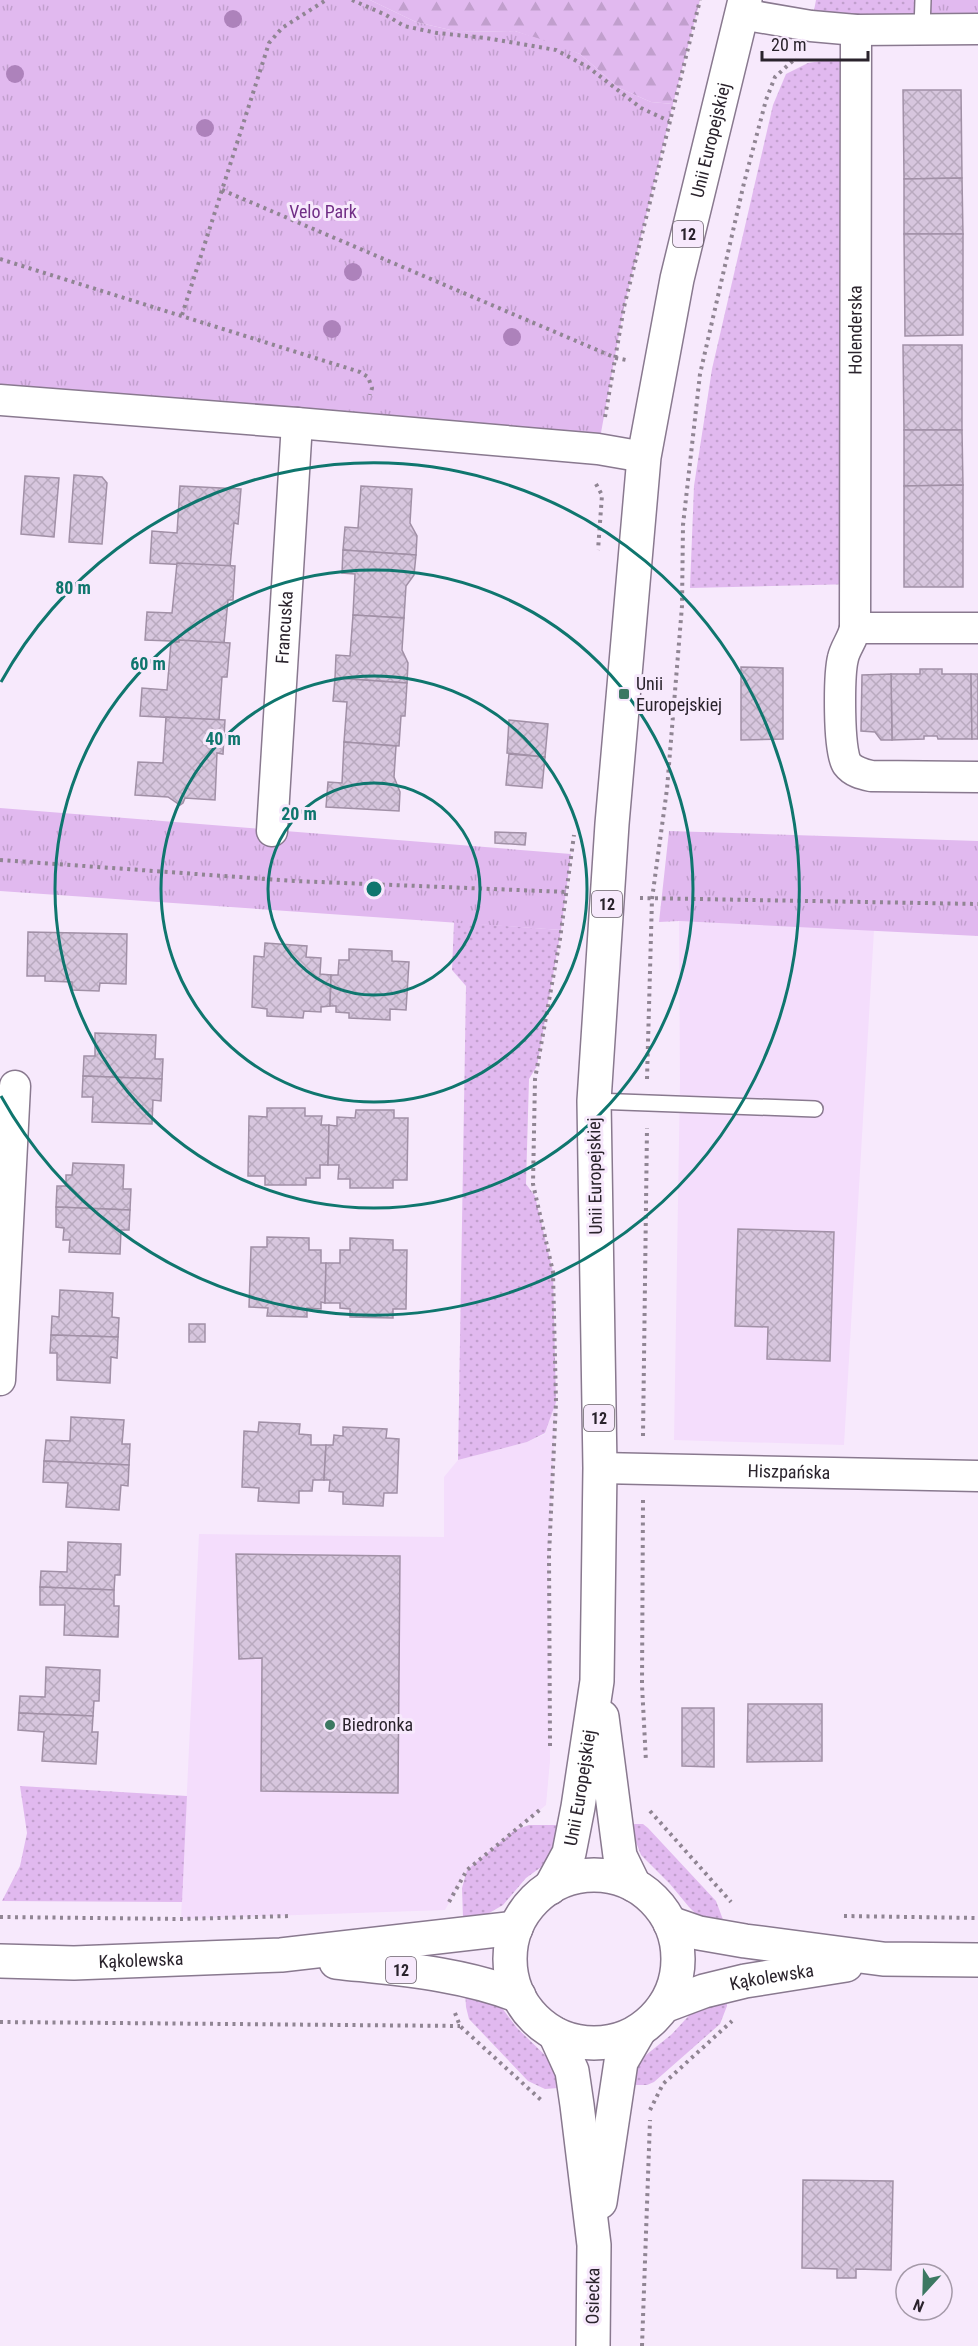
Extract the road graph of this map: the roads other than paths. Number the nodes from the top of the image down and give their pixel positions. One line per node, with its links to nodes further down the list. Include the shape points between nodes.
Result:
1 (743, 7): 4 (street, via 811,26); 7 (main road, Unii Europejskiej / 12, via 677,279)
2 (922, 14): 3 (street); 4 (street)
3 (978, 29)
4 (856, 30): 8 (street, Holenderska)
5 (0, 400): 6 (street)
6 (297, 423): 7 (street); 11 (street, Francuska)
7 (644, 456): 13 (main road, Unii Europejskiej / 12)
8 (855, 628): 9 (street); 10 (street, Holenderska, via 842,662 841,743 848,766 871,776)
9 (978, 628)
10 (978, 777)
11 (272, 831)
12 (15, 1086): 15 (street)
13 (594, 1101): 14 (lane); 16 (main road, Unii Europejskiej / 12)
14 (814, 1109)
15 (0, 1380)
16 (600, 1468): 17 (street, Hiszpańska); 18 (main road, Unii Europejskiej / 12)
17 (978, 1476)
18 (597, 1681): 19 (main road, Unii Europejskiej / 12, via 620,1856); 20 (main road, Unii Europejskiej / 12, via 569,1853)
19 (634, 1885): 20 (main road, 12, via 617,1878 582,1876); 21 (main road, 12, via 660,1908)
20 (550, 1888): 22 (main road, 12, via 524,1912)
21 (670, 1923): 24 (main road, Kąkolewska, via 745,1941); 28 (main road, 12, via 676,1939 677,1974)
22 (516, 1928): 23 (main road, 12); 27 (main road, 12, via 510,1962)
23 (280, 1955): 26 (main road, Kąkolewska / 12, via 74,1963); 27 (main road, 12, via 450,1976)
24 (883, 1959): 25 (main road, Kąkolewska); 28 (main road, Kąkolewska, via 745,1981)
25 (978, 1960)
26 (0, 1961)
27 (519, 1996): 30 (main road, 12, via 540,2024)
28 (664, 2006): 29 (main road, 12)
29 (639, 2031): 30 (main road, 12, via 623,2038 588,2043); 31 (main road, via 621,2062)
30 (555, 2034): 31 (main road, via 572,2071)
31 (594, 2245): 32 (main road, Osiecka)
32 (593, 2346)

